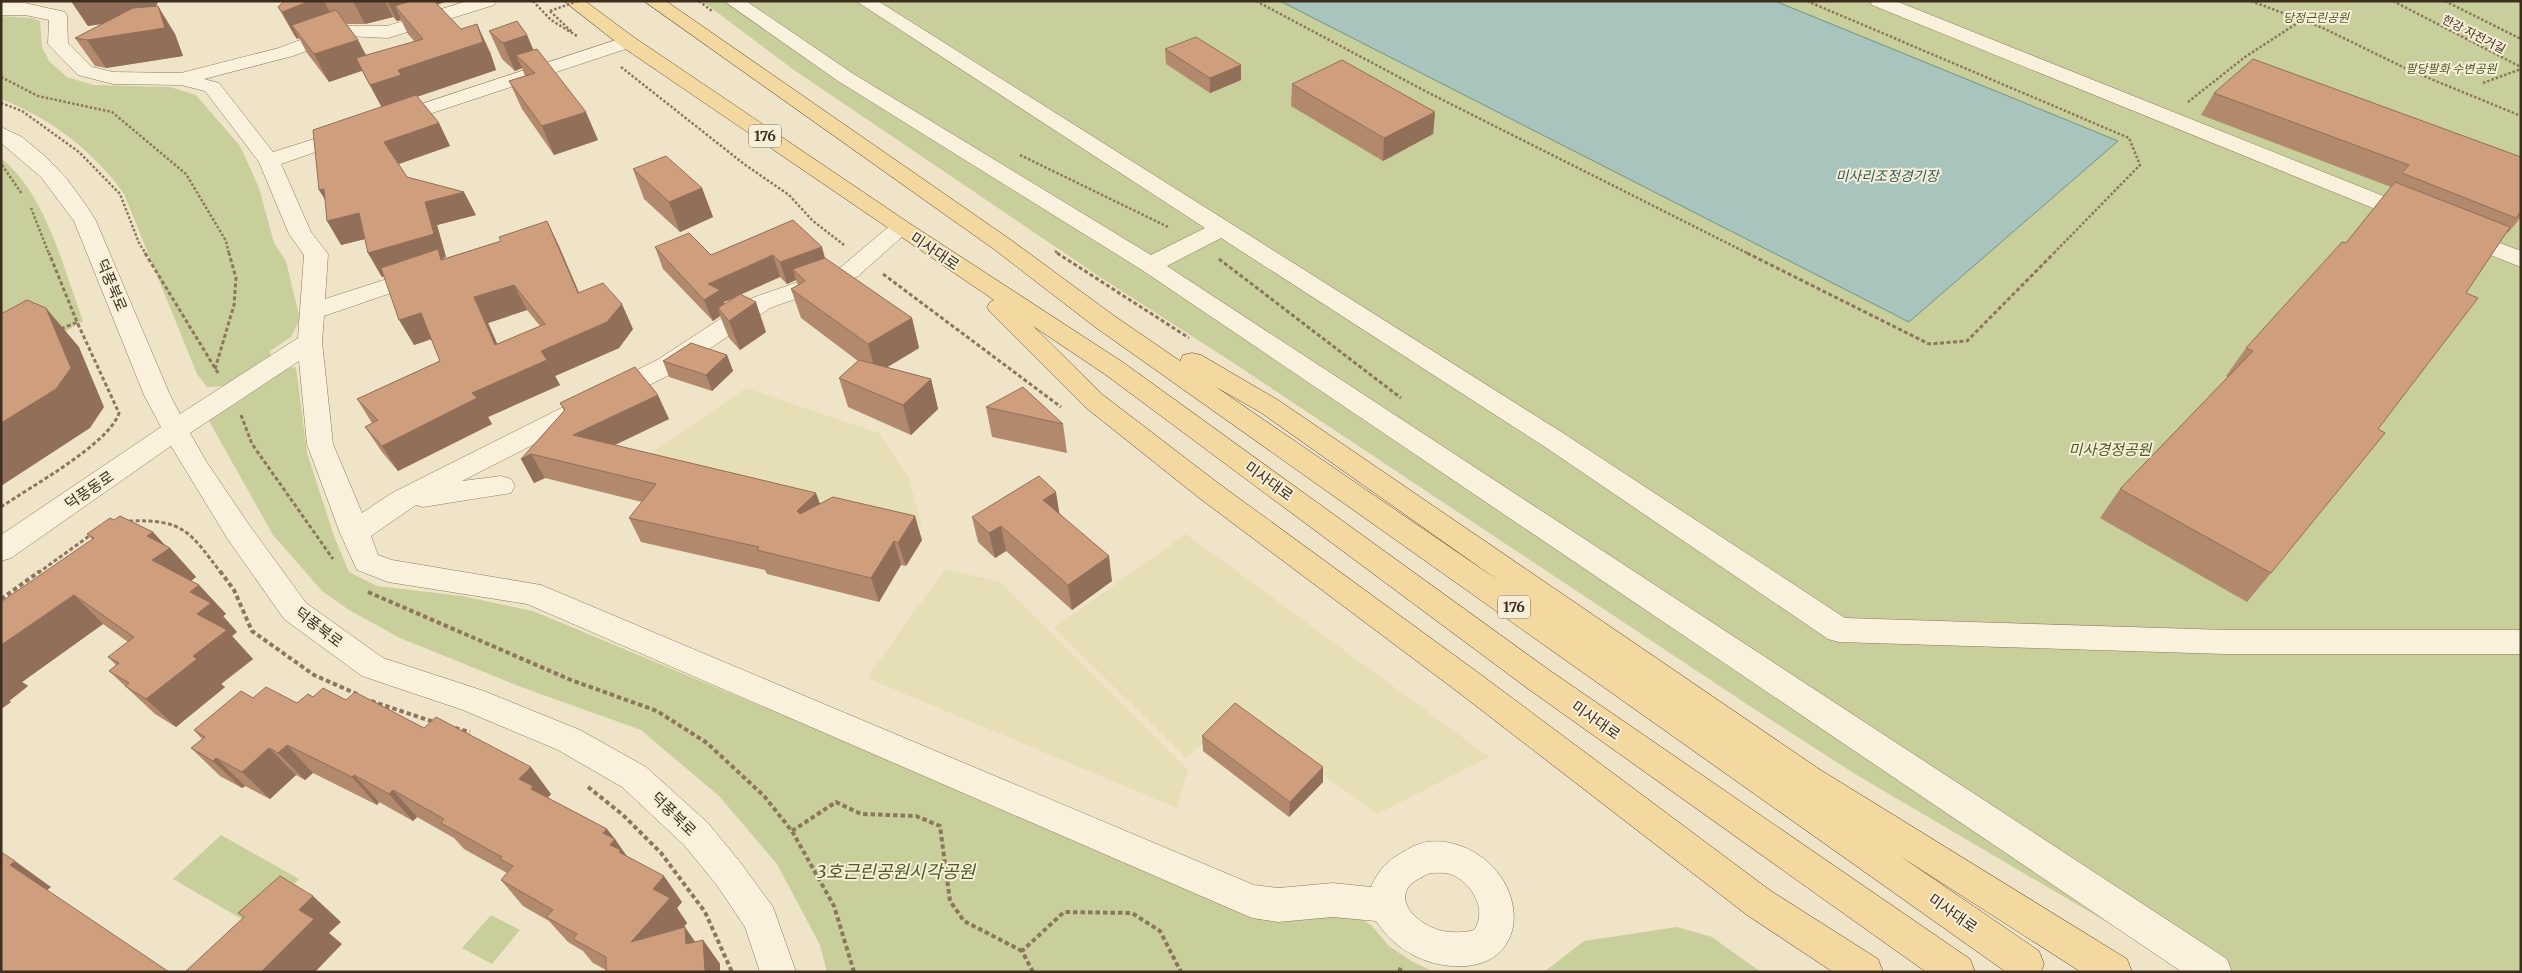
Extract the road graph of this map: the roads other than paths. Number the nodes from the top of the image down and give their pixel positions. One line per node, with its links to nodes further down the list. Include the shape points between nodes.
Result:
1 (487, 1): 9 (street, via 388,32 344,30 286,52)
2 (573, 1): 8 (main road, 미사대로 / 176)
3 (653, 1): 14 (main road, 미사대로 / 176)
4 (733, 1): 16 (street, via 845,77)
5 (865, 1): 13 (street)
6 (1879, 1): 15 (street)
7 (1, 9): 9 (street, via 25,9 58,16 58,44 85,71 114,78)
8 (628, 42): 11 (street); 12 (main road, 미사대로 / 176)
9 (181, 79): 11 (street, via 212,86)
10 (1, 133): 21 (street, 덕풍북로, via 22,146 45,167 78,208 157,395)
11 (269, 161): 19 (street, via 300,234 316,254)
12 (901, 228): 18 (main road, 미사대로 / 176); 23 (street, via 850,272 761,303 666,366)
13 (1223, 228): 16 (street); 26 (street, via 1554,440 1839,630 2226,642)
14 (1004, 245): 28 (main road, via 1094,291 1210,374 1269,406 1807,779); 29 (main road, 미사대로 / 176, via 1104,321)
15 (2521, 260)
16 (1150, 265): 35 (street)
17 (447, 266): 19 (street)
18 (959, 267): 31 (main road, via 1101,407 1759,903); 32 (main road, 미사대로 / 176, via 1115,368 1538,679)
19 (312, 312): 20 (street)
20 (310, 342): 21 (street, 덕풍동로); 24 (street, via 320,444)
21 (177, 429): 25 (street, 덕풍동로); 30 (street, 덕풍북로, via 195,466 295,611 373,667 473,700 569,740 634,777 696,834 728,873 760,919)
22 (501, 486): 23 (street)
23 (402, 500): 24 (street)
24 (354, 533): 27 (street, via 367,562 388,571 531,593 1252,901 1278,905 1333,900)
25 (1, 550)
26 (2521, 642)
27 (1386, 905)
28 (2040, 927): 33 (main road); 34 (main road)
29 (2026, 964)
30 (778, 972)
31 (1865, 972)
32 (1956, 972)
33 (2073, 972)
34 (2114, 972)
35 (2214, 972)

